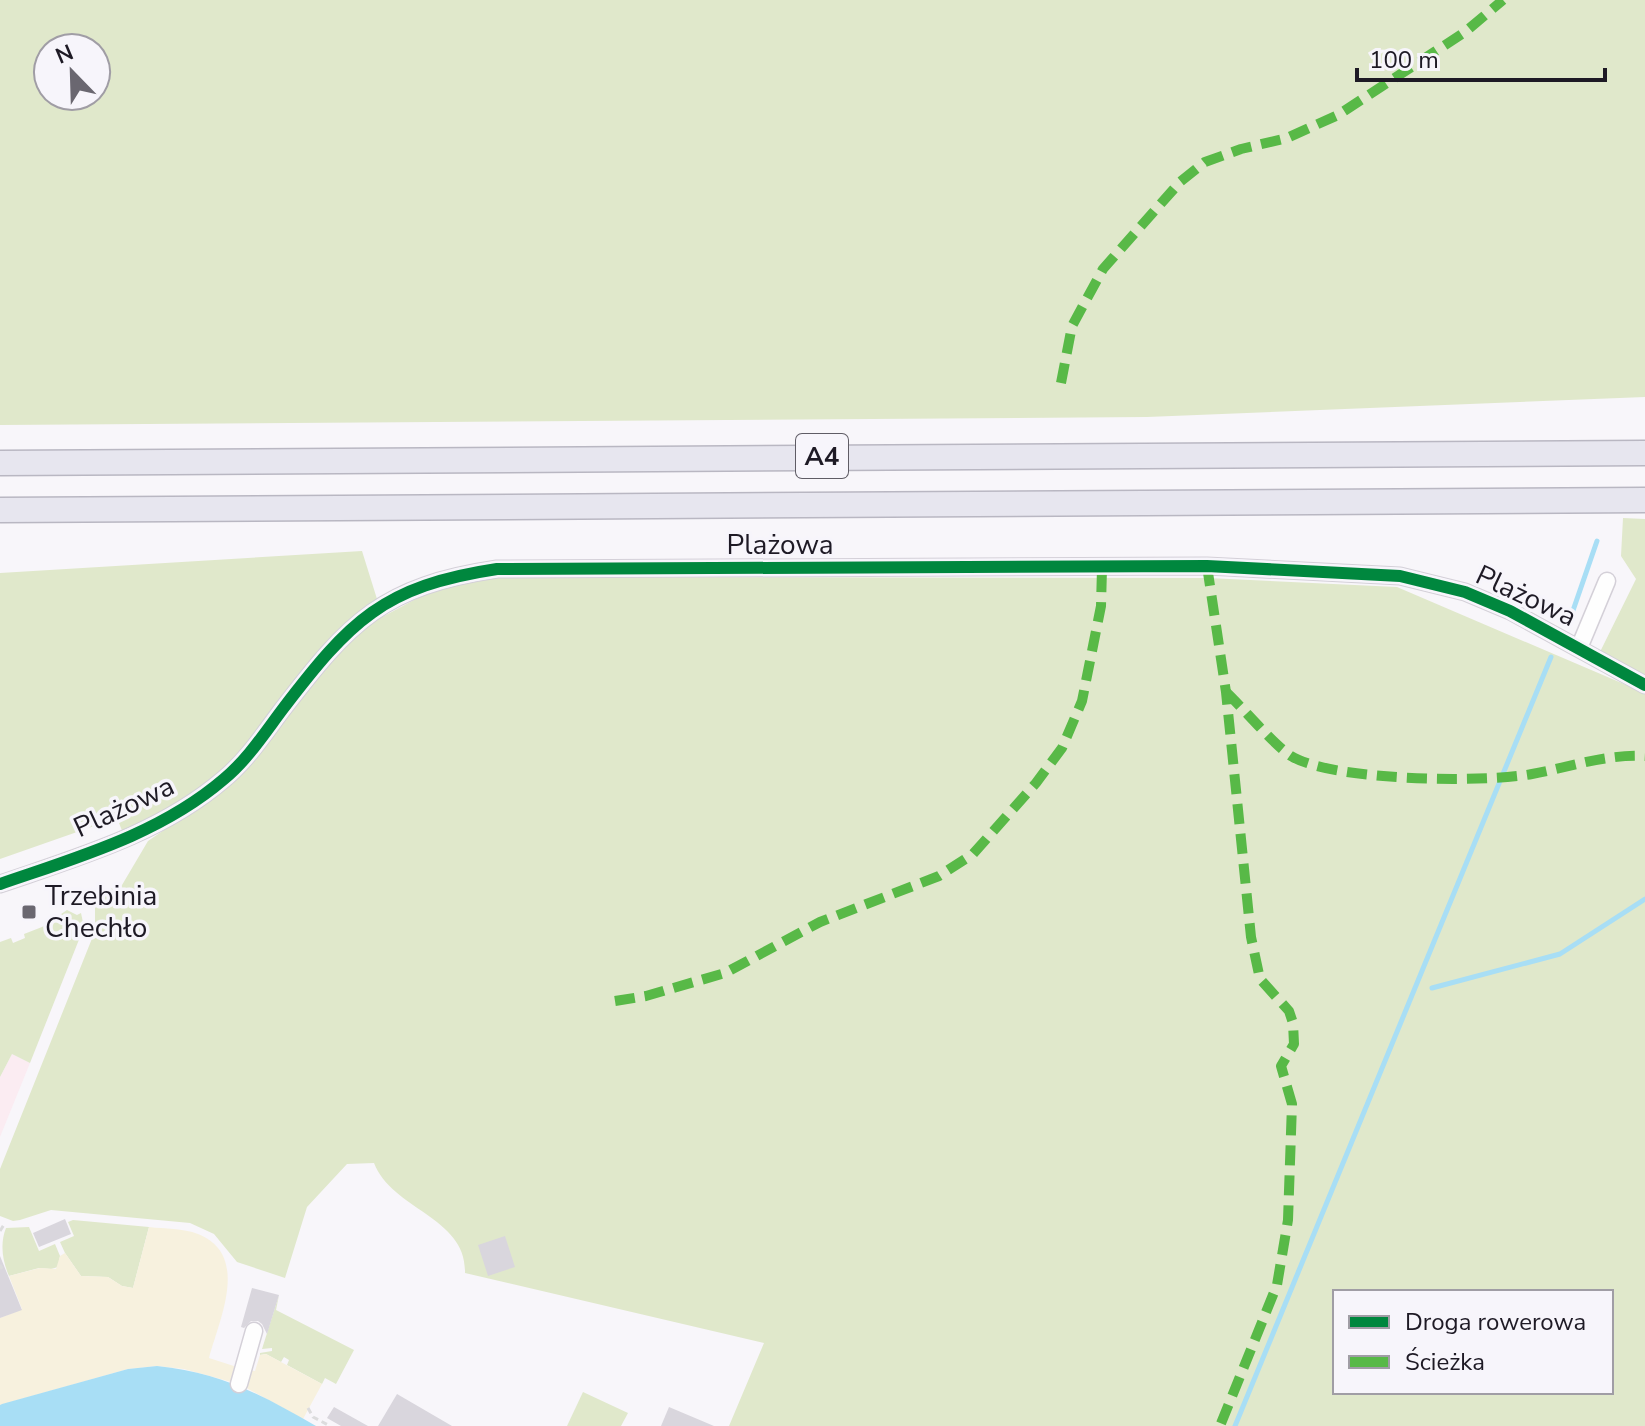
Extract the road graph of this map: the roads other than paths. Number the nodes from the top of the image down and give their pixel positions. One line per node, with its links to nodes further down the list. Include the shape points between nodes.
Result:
1 (1645, 453): 2 (highway, A4)
2 (0, 463)
3 (1645, 500): 4 (highway, A4)
4 (0, 510)
5 (1607, 581): 6 (street)
6 (1579, 648): 7 (street, Plażowa); 8 (street, Plażowa, via 1465,592 1400,576 1207,566 497,569 420,586 357,623 334,644 250,752 195,801 144,831)
7 (1645, 685)
8 (0, 884)
9 (254, 1331): 10 (street)
10 (239, 1384)

